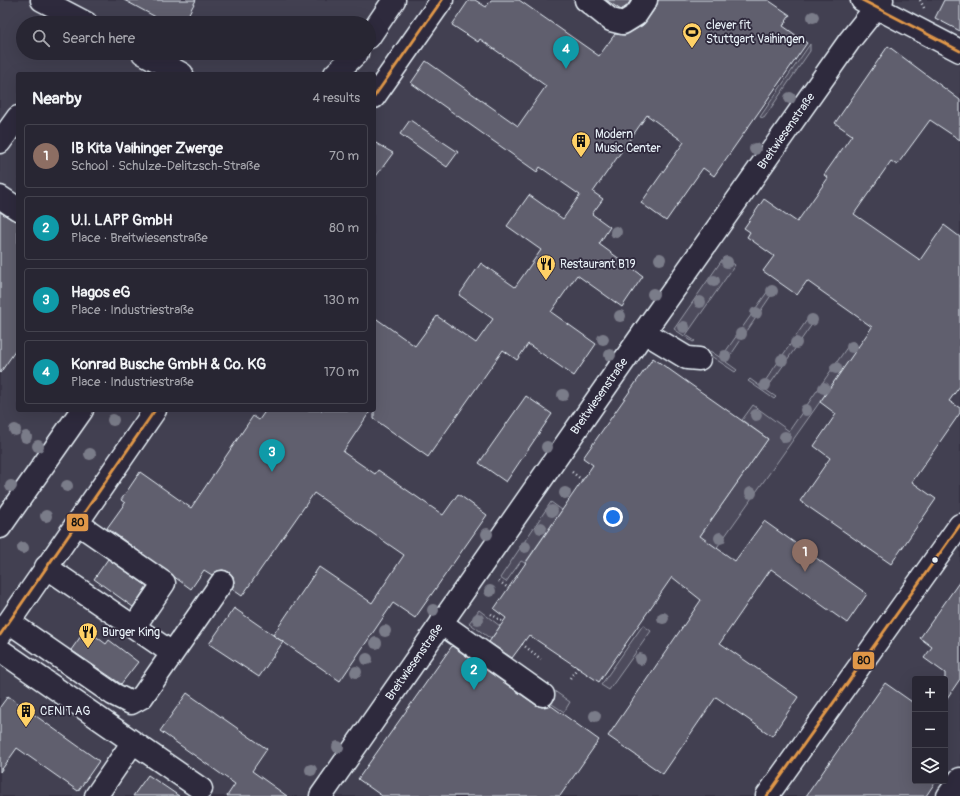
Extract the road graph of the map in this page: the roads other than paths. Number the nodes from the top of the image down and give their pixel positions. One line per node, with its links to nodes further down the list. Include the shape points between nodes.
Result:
1 (42, 0): 7 (street)
2 (394, 0): 8 (street)
3 (442, 0): 14 (street)
4 (586, 0): 5 (street, via 611,20 623,23 636,15)
5 (646, 0)
6 (873, 3): 9 (street); 26 (street, Breitwiesenstraße, via 850,40)
7 (73, 16)
8 (376, 27)
9 (960, 51)
10 (155, 60): 12 (street)
11 (350, 60): 13 (street)
12 (178, 72)
13 (337, 72)
14 (376, 93)
15 (16, 120): 16 (street)
16 (0, 142)
17 (0, 197): 18 (street)
18 (16, 208)
19 (81, 412): 23 (street)
20 (154, 412): 21 (street)
21 (77, 523): 24 (street); 27 (street, via 164,583)
22 (960, 525): 37 (street)
23 (0, 526)
24 (46, 567): 27 (street); 28 (street)
25 (222, 582): 30 (street)
26 (441, 623): 31 (street); 36 (street, Breitwiesenstraße)
27 (134, 627): 30 (street)
28 (4, 628): 30 (street, via 131,703 142,697)
29 (0, 650): 32 (street)
30 (172, 653)
31 (543, 695)
32 (133, 742): 34 (street); 35 (street)
33 (960, 779): 38 (street)
34 (201, 789)
35 (96, 796)
36 (321, 796)
37 (767, 796)
38 (948, 796)

